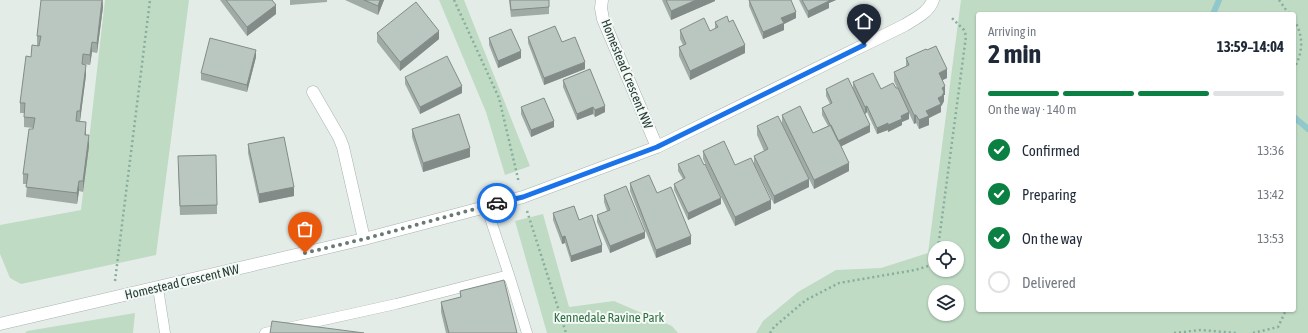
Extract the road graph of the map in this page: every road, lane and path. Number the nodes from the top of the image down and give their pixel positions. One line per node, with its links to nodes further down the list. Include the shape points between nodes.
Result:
1 (150, 0): 19 (path)
2 (454, 0): 12 (path, via 499,98)
3 (602, 0): 11 (street, Homestead Crescent NW, via 603,19)
4 (933, 0): 11 (street, Homestead Crescent NW, via 924,13 905,25)
5 (1279, 0): 6 (path)
6 (1288, 12)
7 (950, 17): 15 (path, via 964,30 966,36)
8 (1296, 25): 9 (path, via 1301,38 1301,50)
9 (1296, 65)
10 (313, 92): 14 (street, via 343,147)
11 (657, 147): 12 (street, Homestead Crescent NW)
12 (523, 197): 13 (street, Homestead Crescent NW); 25 (path)
13 (486, 206): 14 (street, Homestead Crescent NW); 17 (lane)
14 (364, 239): 18 (street, Homestead Crescent NW)
15 (939, 241)
16 (928, 266): 26 (path, via 839,284 806,300)
17 (509, 275): 23 (lane, via 396,304); 24 (lane)
18 (158, 288): 19 (street, Homestead Crescent NW); 22 (lane)
19 (113, 298): 21 (street, Homestead Crescent NW)
20 (1285, 312): 29 (path, via 1278,327)
21 (0, 324)
22 (165, 333)
23 (265, 333)
24 (527, 333)
25 (566, 333)
26 (770, 333)
27 (1174, 333): 28 (path, via 1201,330)
28 (1237, 333)
29 (1253, 333)

